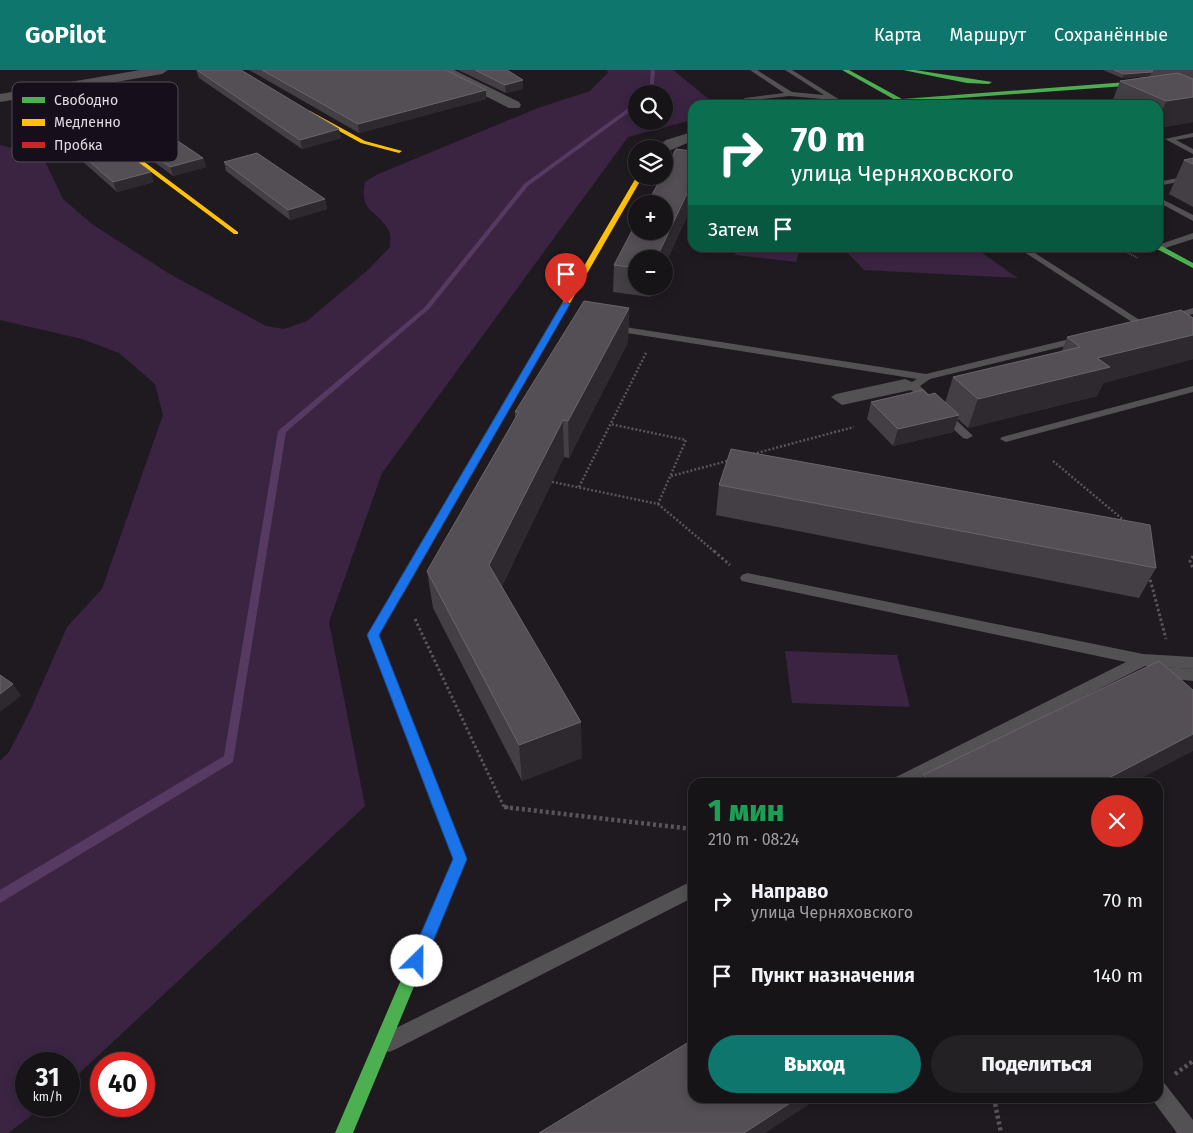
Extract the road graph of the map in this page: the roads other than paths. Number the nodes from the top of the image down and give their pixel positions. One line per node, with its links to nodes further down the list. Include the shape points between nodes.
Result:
1 (162, 70): 8 (street)
2 (444, 70): 18 (street)
3 (753, 70): 10 (lane)
4 (788, 70): 11 (lane)
5 (845, 70): 14 (street)
6 (906, 70): 9 (street, via 967,80)
7 (1190, 76): 9 (street)
8 (91, 82)
9 (1068, 88): 15 (street); 16 (street)
10 (790, 94): 11 (lane); 12 (lane)
11 (834, 98): 13 (lane)
12 (745, 100)
13 (837, 100)
14 (900, 100)
15 (938, 100)
16 (1006, 100)
17 (296, 105): 22 (street, via 361,142 381,150)
18 (514, 105)
19 (1193, 134): 23 (lane, via 1170,139)
20 (688, 137): 21 (street)
21 (673, 142)
22 (399, 151)
23 (1193, 152)
24 (141, 162): 32 (street)
25 (673, 169): 26 (lane)
26 (688, 171)
27 (1193, 177): 28 (lane)
28 (1163, 183)
29 (635, 185): 58 (street, via 561,320 373,635 460,859)
30 (1163, 203): 31 (lane)
31 (1193, 218)
32 (236, 233)
33 (1193, 236): 34 (lane)
34 (1163, 245)
35 (1163, 249): 37 (street)
36 (1029, 252): 40 (lane)
37 (1193, 266)
38 (1193, 312): 39 (lane)
39 (1180, 315): 40 (lane); 41 (lane)
40 (1151, 322): 43 (lane)
41 (1193, 323)
42 (603, 327): 45 (lane, via 686,340 693,347 758,358 774,353)
43 (1122, 329)
44 (1094, 336): 45 (lane)
45 (926, 377): 46 (lane)
46 (913, 386): 46 (lane, via 842,402 836,397 905,382); 48 (lane)
47 (1193, 389): 49 (lane)
48 (967, 436)
49 (1006, 439)
50 (747, 578): 51 (lane)
51 (1143, 660): 53 (lane); 56 (lane)
52 (1193, 663): 53 (lane)
53 (1161, 667): 54 (lane); 55 (lane)
54 (1193, 675)
55 (1183, 691)
56 (910, 778)
57 (688, 890): 58 (lane)
58 (382, 1046): 60 (street)
59 (1163, 1098): 61 (lane)
60 (344, 1133)
61 (1190, 1133)

